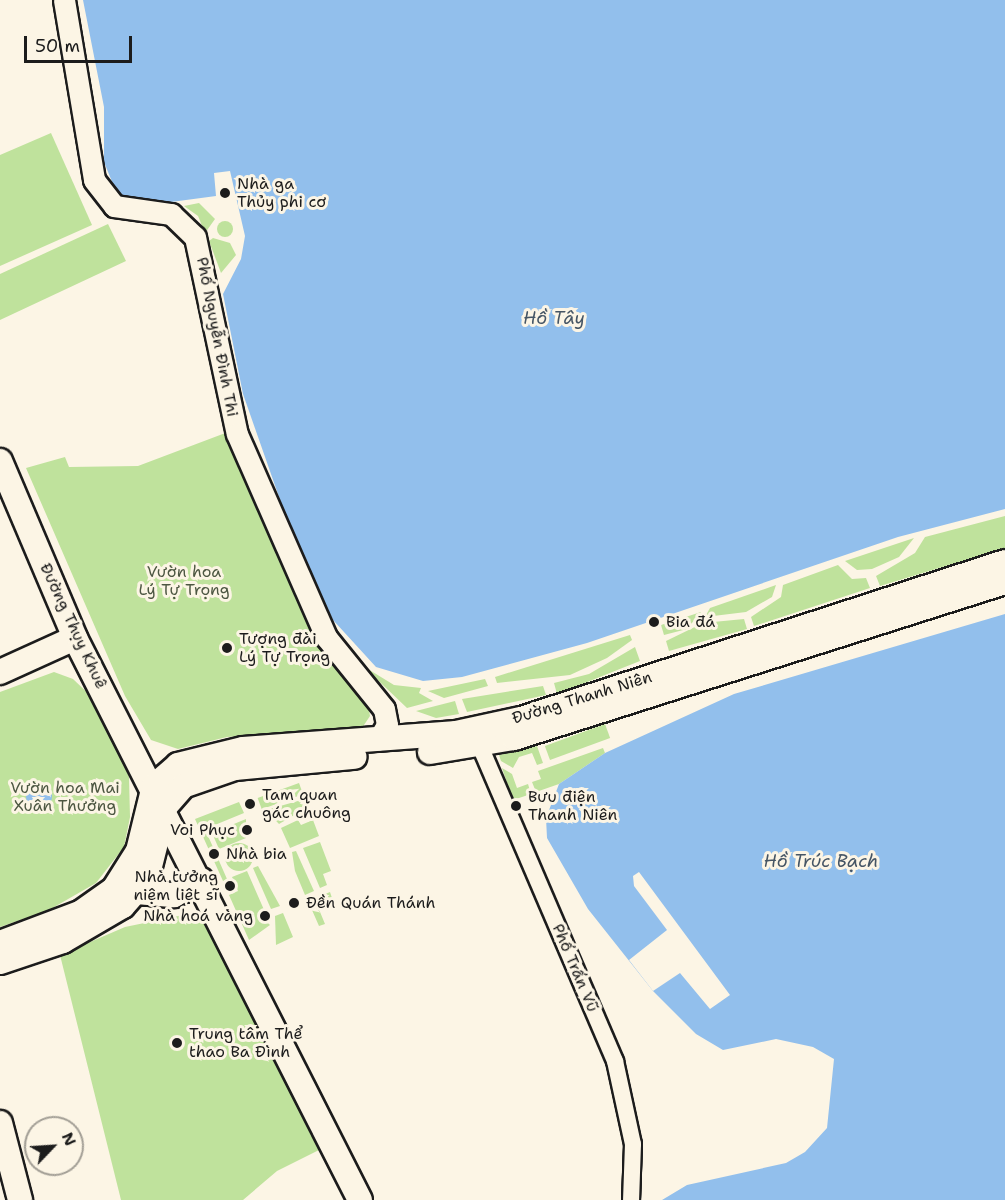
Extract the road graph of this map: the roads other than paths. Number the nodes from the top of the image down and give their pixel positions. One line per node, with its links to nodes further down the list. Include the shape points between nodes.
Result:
1 (64, 0): 7 (street, Phố Nguyễn Đình Thi, via 94,180 114,206 171,214 195,237 237,434 326,637 384,709 387,725)
2 (0, 461): 5 (main road, Đường Thụy Khuê)
3 (1005, 562): 7 (main road, Đường Thanh Niên, via 521,718 456,733)
4 (1005, 582): 8 (main road, Đường Thanh Niên)
5 (75, 638): 6 (main road); 9 (main road, Đường Thụy Khuê)
6 (0, 672)
7 (378, 740): 9 (main road, Đường Thanh Niên, via 226,751 178,765)
8 (480, 746): 9 (main road, Đường Thanh Niên, via 235,768); 17 (street, Phố Trấn Vũ, via 615,1061 633,1144)
9 (159, 797): 10 (main road, Đường Thụy Khuê); 11 (main road, via 156,860); 12 (main road, via 138,851 114,889 80,913)
10 (201, 880): 11 (main road, via 174,895); 16 (main road, Đường Thụy Khuê)
11 (137, 892): 13 (main road, via 88,930)
12 (0, 943)
13 (0, 962)
14 (0, 1123): 15 (main road)
15 (20, 1200)
16 (360, 1200)
17 (631, 1200)

